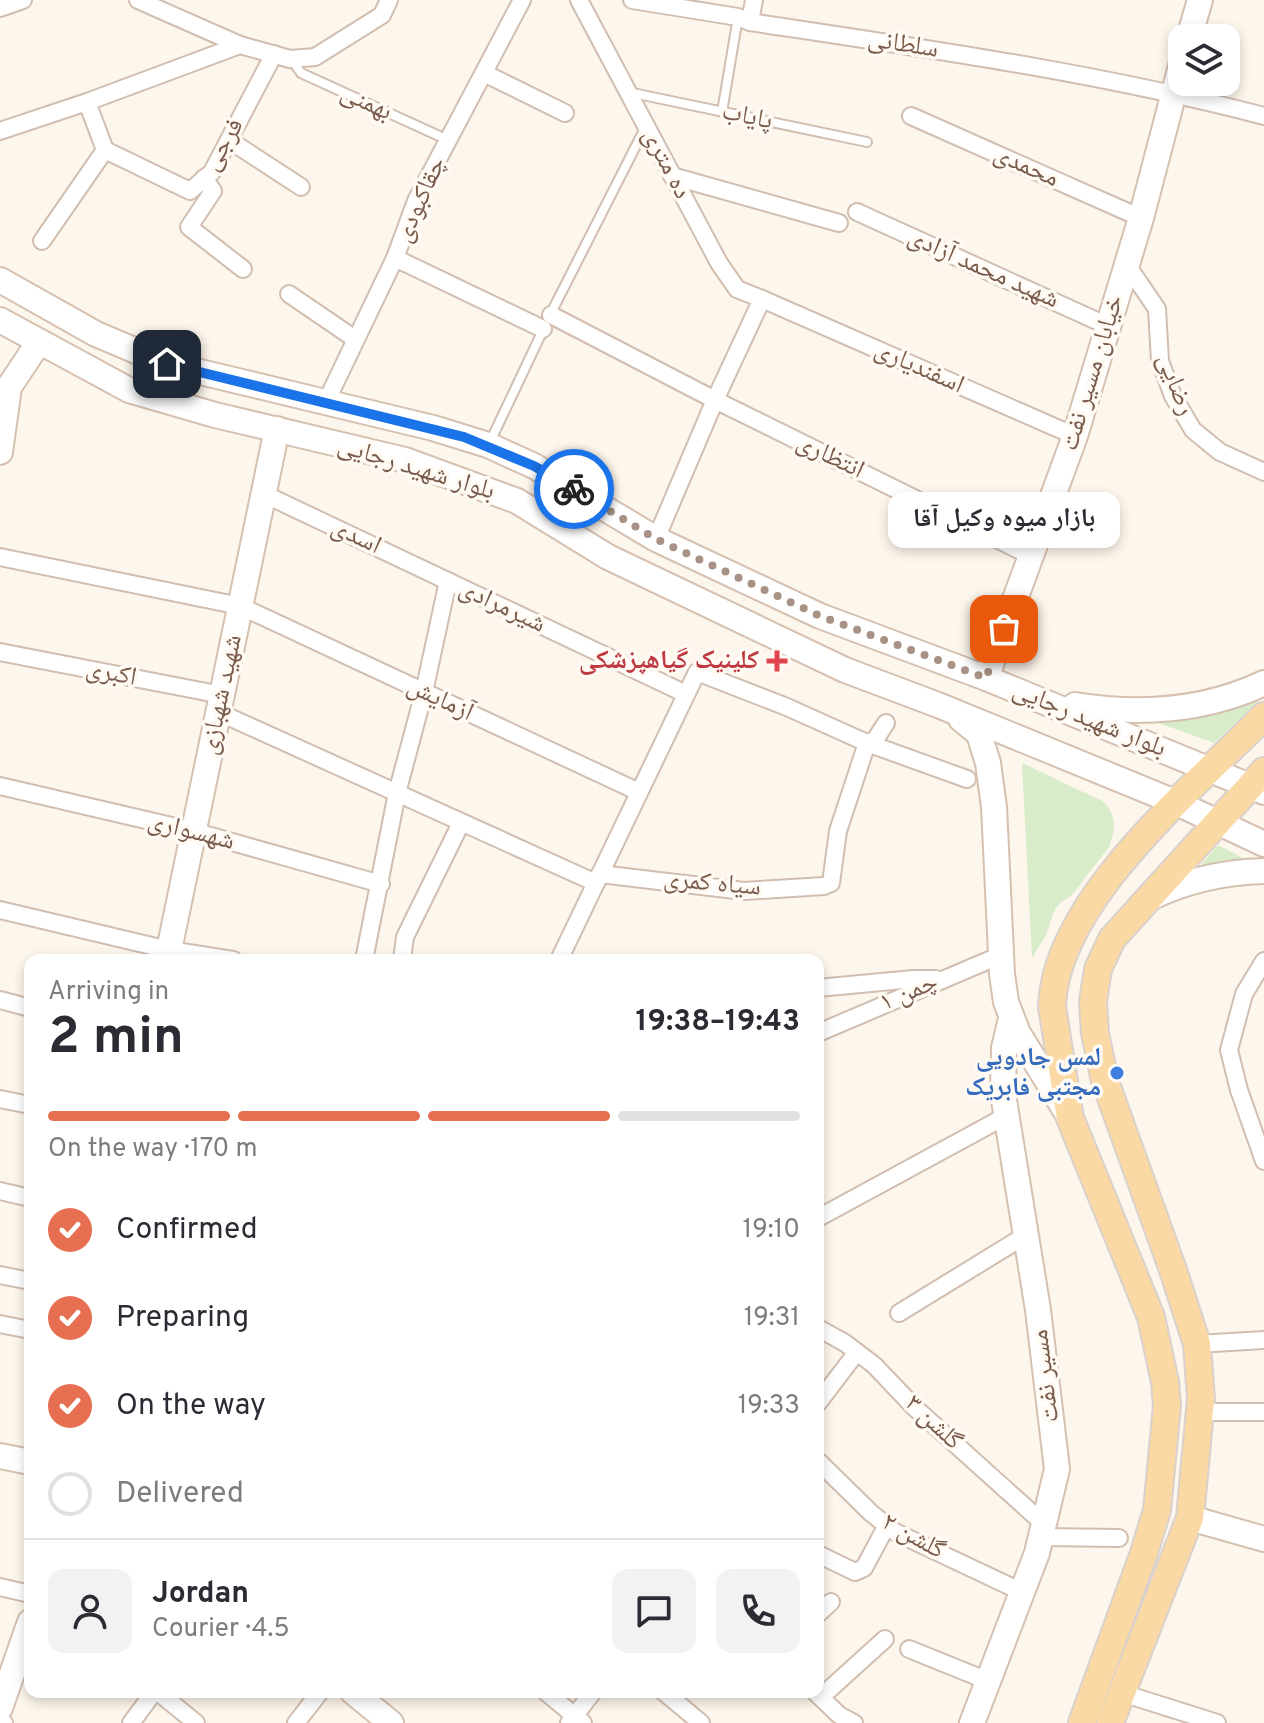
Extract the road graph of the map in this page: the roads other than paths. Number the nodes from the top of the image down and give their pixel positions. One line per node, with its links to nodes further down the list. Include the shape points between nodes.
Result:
1 (23, 0): 9 (street)
2 (138, 0): 12 (street)
3 (389, 0): 13 (street, via 382,15 315,57)
4 (522, 0): 14 (street, چقاکبودی)
5 (579, 0): 16 (street, ده متری)
6 (632, 0): 10 (street, سلطانی)
7 (754, 0): 10 (street)
8 (1200, 0): 11 (main road)
9 (0, 8)
10 (744, 20): 15 (street, سلطانی); 20 (lane)
11 (1193, 24)
12 (240, 45): 13 (street); 19 (street)
13 (282, 56): 26 (street, فرجی); 27 (lane, بهمنی, via 301,73)
14 (484, 73): 21 (street); 27 (street, چقاکبودی)
15 (1168, 91)
16 (627, 92): 20 (lane, پایاب); 24 (street, ده متری)
17 (1172, 96): 34 (main road, خیابان مسیر نفت)
18 (1188, 96): 23 (street, سلطانی)
19 (87, 102): 25 (street); 29 (street)
20 (722, 112): 28 (lane, پایاب)
21 (565, 113)
22 (911, 116): 34 (street, محمدی)
23 (1264, 116)
24 (645, 127): 30 (street, ده متری); 44 (lane)
25 (0, 131)
26 (229, 140): 31 (street, فرجی); 32 (street)
27 (448, 140): 37 (street, چقاکبودی, via 416,201)
28 (867, 142)
29 (105, 150): 31 (street, فرجی, via 190,191); 36 (street)
30 (672, 176): 35 (street); 42 (street, ده متری, via 719,263 737,289)
31 (204, 178): 39 (street, via 213,191 189,227)
32 (301, 187)
33 (857, 212): 45 (street, شهید محمد آزادی)
34 (1141, 218): 38 (main road, خیابان مسیر نفت)
35 (839, 223)
36 (42, 241)
37 (395, 258): 44 (street, انتظاری); 46 (street, چقاکبودی)
38 (1127, 265): 45 (main road, خیابان مسیر نفت); 56 (street, رضایی, via 1157,309 1160,361 1193,430 1220,452)
39 (243, 269)
40 (0, 280): 50 (main road, بلوار شهید رجایی, via 96,334 167,364)
41 (289, 294): 46 (street)
42 (759, 306): 49 (street); 52 (street, اسفندیاری)
43 (0, 320): 47 (main road, بلوار شهید رجایی)
44 (547, 322): 49 (street, انتظاری); 53 (lane)
45 (1108, 326): 52 (main road, خیابان مسیر نفت)
46 (355, 339): 50 (street, چقاکبودی)
47 (39, 342): 48 (main road); 51 (main road, بلوار شهید رجایی, via 129,390)
48 (5, 388): 54 (main road)
49 (715, 400): 60 (street); 61 (street, انتظاری)
50 (326, 402): 53 (main road, بلوار شهید رجایی)
51 (277, 429): 58 (main road, شهید شهبازی); 59 (main road, بلوار شهید رجایی, via 405,460)
52 (1075, 436): 61 (main road, خیابان مسیر نفت)
53 (488, 445): 55 (main road, بلوار شهید رجایی)
54 (0, 452)
55 (534, 466): 57 (main road, بلوار شهید رجایی); 59 (main road)
56 (1264, 472)
57 (557, 479): 59 (main road); 60 (main road, بلوار شهید رجایی)
58 (264, 494): 63 (street, اسدی); 64 (main road, شهید شهبازی)
59 (527, 507): 72 (main road, بلوار شهید رجایی, via 608,557 845,670)
60 (656, 539): 66 (main road, بلوار شهید رجایی, via 820,616)
61 (1031, 556): 66 (main road, خیابان مسیر نفت)
62 (0, 557): 64 (street)
63 (448, 581): 68 (street); 69 (street, شیرمرادی)
64 (240, 606): 68 (street, آزمایش); 71 (main road, شهید شهبازی)
65 (0, 652): 71 (street, اکبری)
66 (986, 678): 70 (main road, بلوار شهید رجایی)
67 (1264, 683): 70 (main road, via 1210,702 1148,711)
68 (424, 692): 80 (street, آزمایش); 81 (street)
69 (686, 694): 75 (street, via 697,672); 80 (street)
70 (1040, 700): 76 (main road, بلوار شهید رجایی)
71 (220, 704): 81 (street, اکبری); 85 (main road, شهید شهبازی)
72 (938, 705): 82 (main road, بلوار شهید رجایی); 97 (main road, via 979,734 985,748 994,807)
73 (1264, 716): 76 (main road)
74 (886, 723): 75 (street)
75 (867, 743): 77 (street); 88 (street, سیاه کمری, via 838,831 831,883 744,891)
76 (1210, 771): 78 (main road, بلوار شهید رجایی); 82 (main road)
77 (967, 779)
78 (1259, 783): 83 (main road)
79 (0, 786): 85 (street, شهسواری)
80 (639, 792): 88 (street)
81 (397, 793): 84 (street, سیاه کمری); 89 (street)
82 (1177, 803): 83 (main road, بلوار شهید رجایی); 108 (main road, via 1096,894 1058,963 1052,1007)
83 (1215, 822): 86 (main road, بلوار شهید رجایی); 90 (main road)
84 (461, 823): 88 (street, سیاه کمری); 95 (street, via 405,937)
85 (193, 831): 89 (street, شهسواری); 93 (main road, شهید شهبازی)
86 (1264, 844)
87 (1264, 871): 90 (main road, via 1208,876)
88 (598, 878): 96 (street)
89 (381, 884): 94 (street)
90 (1148, 899): 121 (main road, via 1112,939 1098,969 1095,1033 1105,1081)
91 (0, 910): 92 (street)
92 (164, 954)
93 (168, 954)
94 (365, 954)
95 (403, 954)
96 (562, 954)
97 (1001, 955): 99 (street, چمن ۱); 103 (main road)
98 (1264, 961): 109 (street, via 1244,994 1229,1050)
99 (941, 979): 100 (street); 104 (street, چمن ۱)
100 (824, 987)
101 (0, 1000): 102 (street)
102 (24, 1006)
103 (1011, 1019): 107 (main road, مسیر نفت, via 1002,1072); 108 (main road)
104 (824, 1030)
105 (0, 1099): 106 (street)
106 (24, 1104)
107 (1006, 1116): 112 (street); 113 (main road, مسیر نفت)
108 (1070, 1118): 129 (main road, via 1137,1279 1160,1357 1167,1406)
109 (1264, 1161)
110 (0, 1191): 111 (street)
111 (24, 1197)
112 (824, 1215)
113 (1026, 1235): 116 (street); 132 (main road, مسیر نفت, via 1057,1469)
114 (0, 1275): 115 (street)
115 (24, 1280)
116 (899, 1313)
117 (0, 1324): 118 (street)
118 (24, 1329)
119 (824, 1332): 122 (street, گلشن ۳)
120 (1264, 1340): 121 (street)
121 (1197, 1344): 124 (main road)
122 (857, 1352): 123 (street); 132 (street, گلشن ۳)
123 (824, 1395)
124 (1200, 1412): 125 (street); 130 (main road)
125 (1264, 1412)
126 (0, 1456): 127 (main road)
127 (24, 1461)
128 (824, 1467): 131 (street, گلشن ۲)
129 (1157, 1510): 130 (main road); 164 (main road)
130 (1190, 1518): 134 (main road); 146 (main road)
131 (887, 1525): 135 (street, via 864,1568 855,1572); 137 (street, گلشن ۲)
132 (1043, 1530): 133 (street); 137 (main road, مسیر نفت)
133 (1119, 1538)
134 (1264, 1539)
135 (824, 1557)
136 (0, 1587): 138 (street)
137 (1022, 1592): 144 (main road, مسیر نفت)
138 (24, 1593)
139 (831, 1602): 140 (street)
140 (824, 1608)
141 (24, 1639): 155 (main road)
142 (885, 1639): 145 (street)
143 (909, 1649): 144 (street)
144 (988, 1681): 163 (main road, مسیر نفت)
145 (824, 1690)
146 (1122, 1693): 165 (main road); 166 (street)
147 (151, 1698): 157 (street)
148 (164, 1698): 158 (street)
149 (315, 1698): 159 (street)
150 (360, 1698): 160 (main road)
151 (552, 1698): 156 (street)
152 (589, 1698): 156 (street)
153 (671, 1698): 161 (street)
154 (821, 1698): 162 (street)
155 (0, 1708)
156 (575, 1721)
157 (131, 1723)
158 (196, 1723)
159 (296, 1723)
160 (391, 1723)
161 (701, 1723)
162 (854, 1723)
163 (972, 1723)
164 (1082, 1723)
165 (1110, 1723)
166 (1217, 1723)

